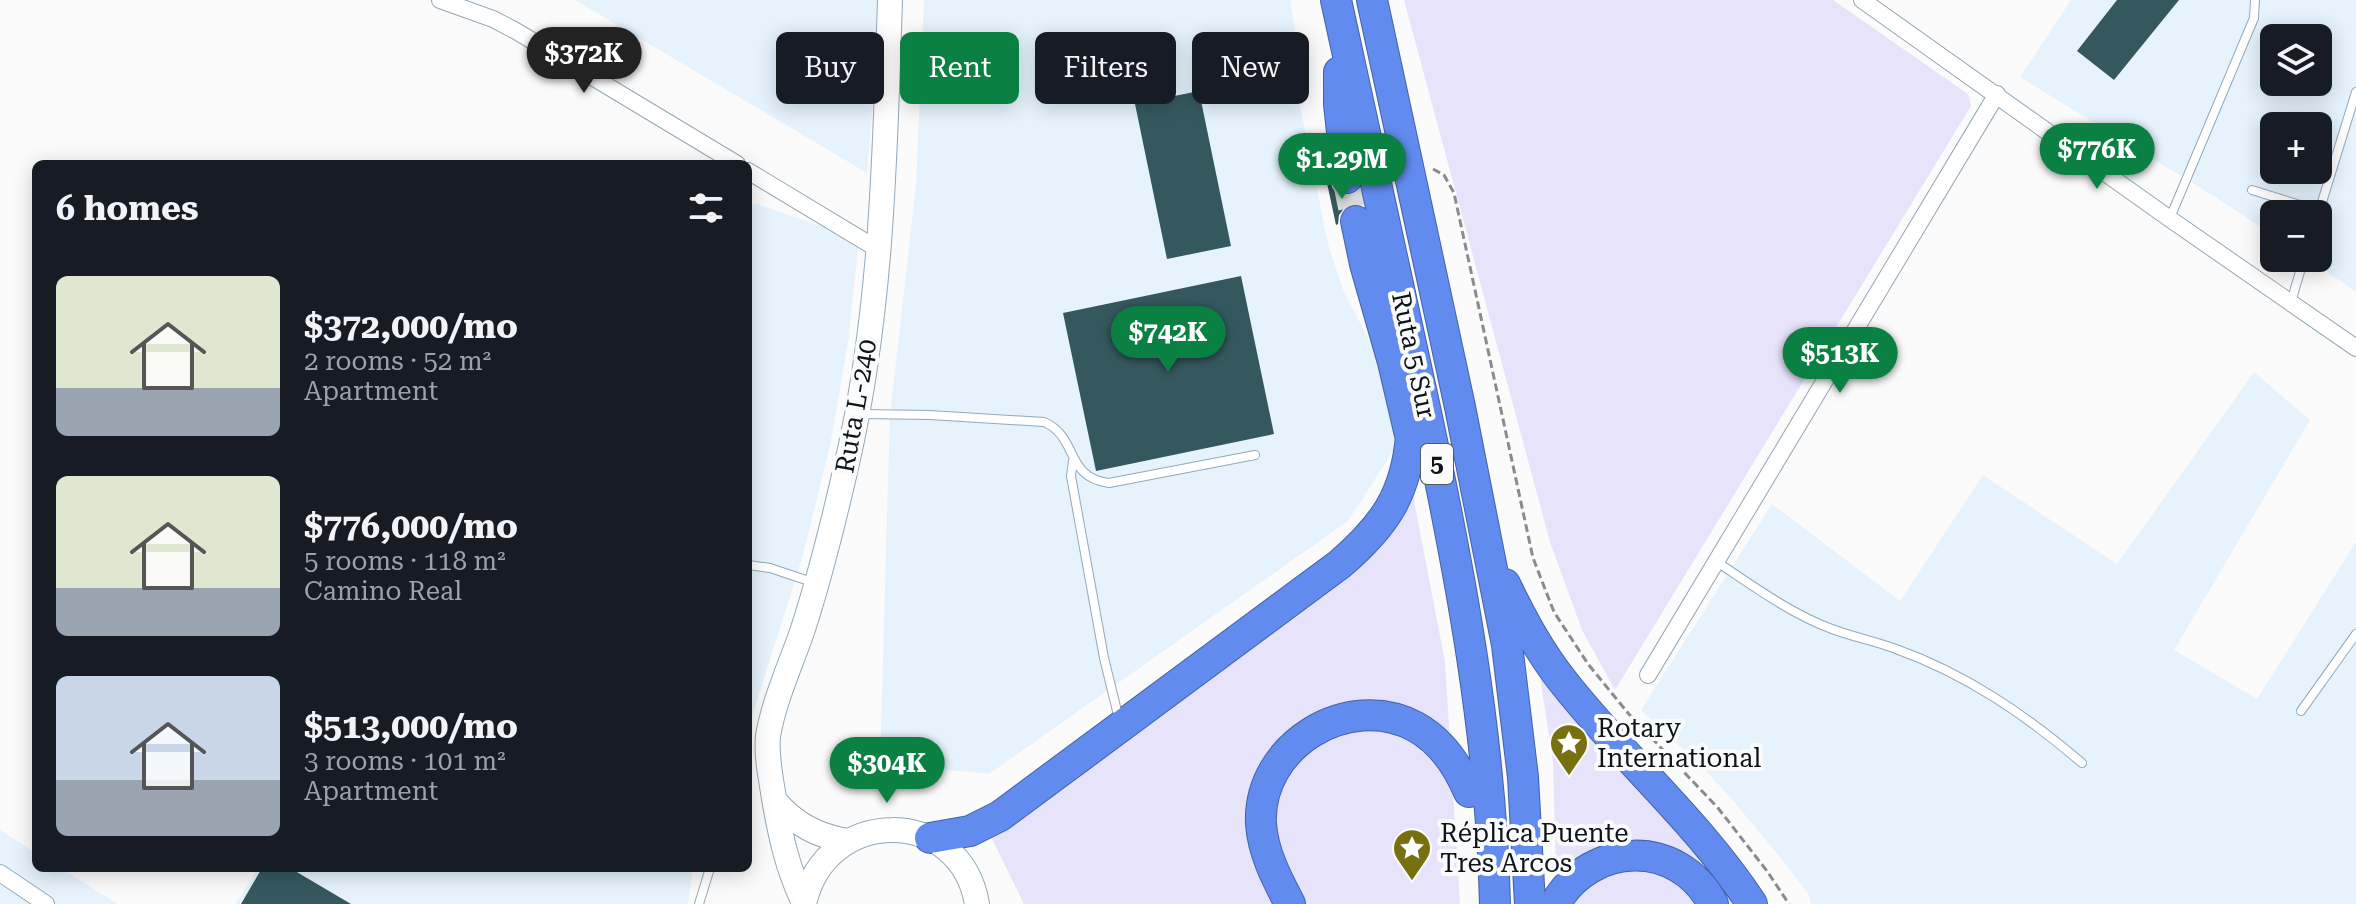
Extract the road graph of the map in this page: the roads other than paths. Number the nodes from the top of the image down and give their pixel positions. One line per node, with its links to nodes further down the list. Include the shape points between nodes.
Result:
1 (440, 0): 10 (street, via 516,31)
2 (890, 0): 18 (street, Ruta L-240)
3 (1336, 0): 7 (highway, Ruta 5 Sur / 5)
4 (1372, 0): 26 (highway, Ruta 5 Sur / 5)
5 (1862, 0): 9 (street)
6 (2255, 0): 16 (lane, via 2254,18)
7 (1343, 30): 12 (highway, via 1339,104); 47 (highway, Ruta 5 Sur / 5, via 1466,613 1485,750)
8 (2356, 92): 15 (lane)
9 (1997, 94): 16 (street); 27 (street)
10 (730, 160)
11 (752, 173): 18 (street)
12 (1347, 178)
13 (2252, 190): 14 (lane)
14 (2281, 200)
15 (2323, 200)
16 (2170, 219): 20 (street)
17 (1356, 221): 23 (highway)
18 (879, 250): 22 (street, Ruta L-240)
19 (2300, 272): 20 (lane)
20 (2290, 303): 21 (street)
21 (2356, 348)
22 (857, 414): 25 (lane, via 1044,422 1065,437); 29 (street, Ruta L-240)
23 (1411, 436): 33 (highway, via 1402,487 1372,535); 35 (highway, via 1452,646)
24 (1255, 455): 25 (lane, via 1109,483 1092,479)
25 (1073, 460): 33 (lane, via 1071,476)
26 (1488, 541): 48 (highway, Ruta 5 Sur / 5, via 1514,698); 51 (highway, via 1525,624 1563,682 1703,838)
27 (1717, 562): 31 (street); 34 (lane, via 1832,629 1957,676 2022,715)
28 (752, 566): 29 (lane)
29 (817, 584): 36 (street, Ruta L-240, via 770,724 767,762)
30 (2356, 634): 32 (lane)
31 (1648, 675)
32 (2301, 711)
33 (1120, 727): 37 (highway, via 993,821)
34 (2082, 763)
35 (1469, 792): 45 (highway, via 1442,748 1404,722 1383,716 1351,717 1311,732 1278,763 1262,807 1266,851); 46 (highway)
36 (775, 801): 38 (street, via 806,828); 43 (street, Ruta L-240, via 782,844)
37 (930, 838): 38 (street, via 888,829); 44 (street, via 959,862)
38 (847, 841): 43 (street, via 819,867)
39 (709, 872): 42 (lane)
40 (0, 873): 41 (street)
41 (46, 904)
42 (699, 904)
43 (804, 904)
44 (977, 904)
45 (1290, 904)
46 (1476, 904)
47 (1495, 904)
48 (1530, 904)
49 (1555, 904): 50 (highway, via 1572,880 1588,869 1634,855 1665,860 1683,870)
50 (1713, 904)
51 (1752, 904)

